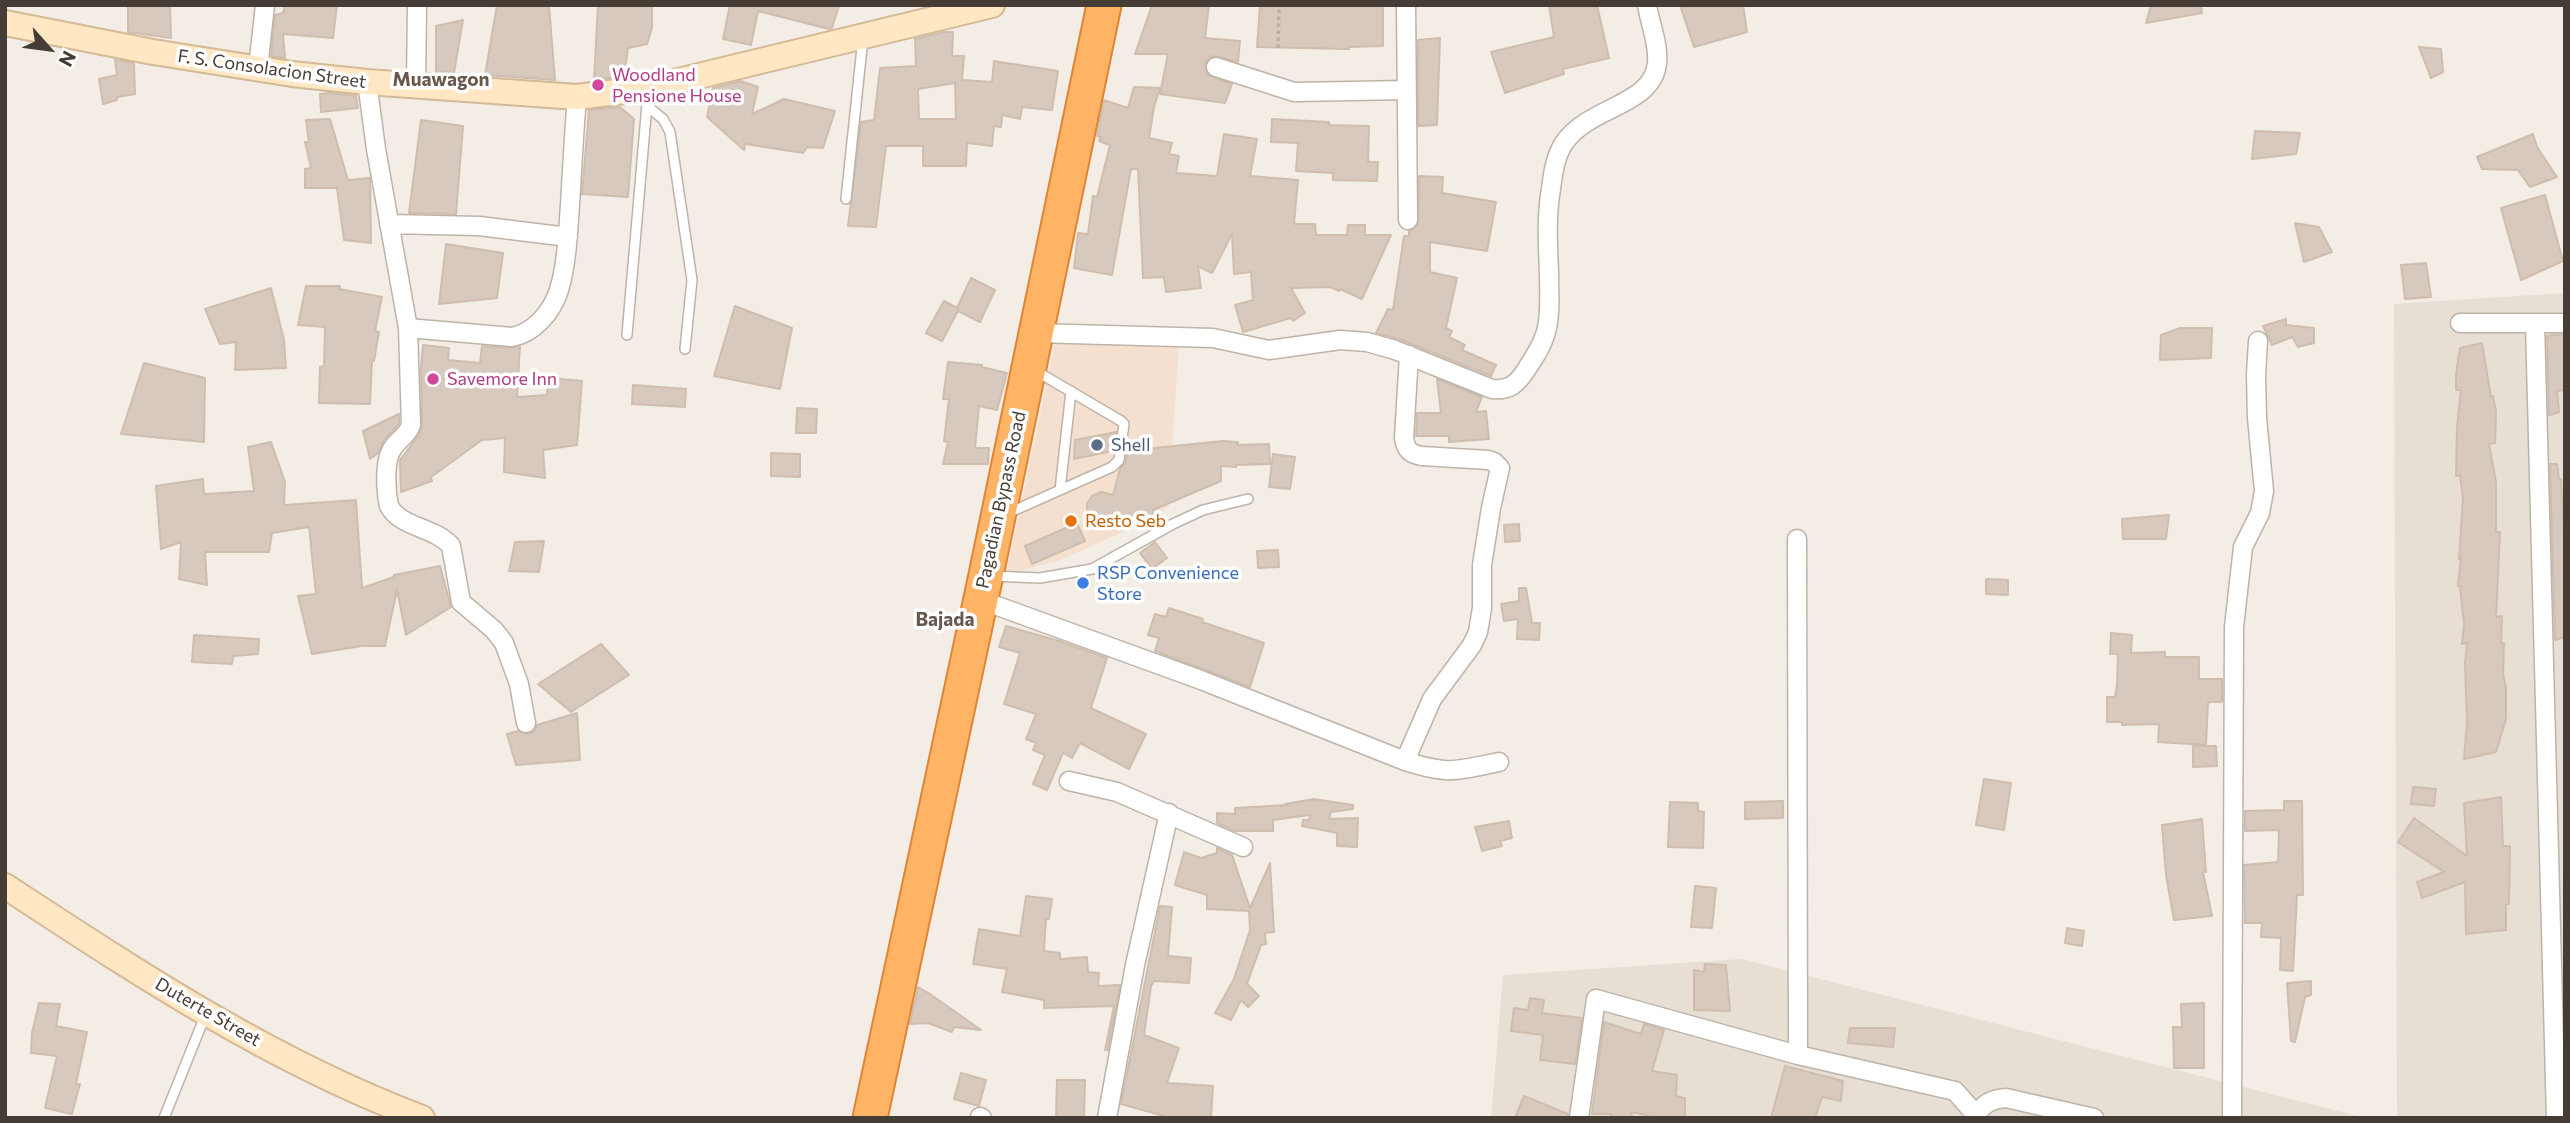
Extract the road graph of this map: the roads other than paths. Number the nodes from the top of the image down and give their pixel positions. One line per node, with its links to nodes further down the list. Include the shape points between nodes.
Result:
1 (265, 5): 10 (street)
2 (417, 5): 12 (street)
3 (992, 5): 8 (street, F. S. Consolacion Street)
4 (1104, 5): 24 (highway, Pagadian Bypass Road)
5 (1406, 5): 13 (street)
6 (1647, 5): 28 (street, via 1657,52 1648,86 1639,96 1587,120 1557,156 1548,205 1547,329 1520,379 1512,387 1492,388)
7 (5, 23): 10 (street, F. S. Consolacion Street)
8 (863, 36): 15 (street, F. S. Consolacion Street); 16 (lane)
9 (1216, 67): 13 (street, via 1294,92)
10 (258, 68): 11 (street, F. S. Consolacion Street)
11 (367, 82): 12 (street, F. S. Consolacion Street); 18 (street)
12 (416, 84): 14 (street, F. S. Consolacion Street)
13 (1406, 90): 17 (street)
14 (577, 97): 15 (street, F. S. Consolacion Street, via 631,92); 19 (street)
15 (648, 97): 25 (lane); 27 (lane, via 670,132 692,280)
16 (846, 199)
17 (1408, 220)
18 (389, 224): 19 (street, via 479,226); 23 (street)
19 (568, 237): 23 (street, via 559,290 543,318 522,335)
20 (2460, 323): 22 (street)
21 (2565, 323): 22 (street)
22 (2535, 324): 53 (street)
23 (408, 328): 36 (street, via 411,425 389,456 389,506 398,516 451,545 461,603 504,643 519,684)
24 (1035, 333): 28 (street, via 1213,338 1269,350 1340,340 1367,342); 29 (highway, Pagadian Bypass Road)
25 (627, 335)
26 (2258, 341): 52 (street, via 2257,418 2264,491 2260,513 2243,547 2234,626)
27 (685, 349)
28 (1409, 355): 37 (street, via 1406,448 1422,456 1494,462 1500,468 1482,565 1478,632 1432,699)
29 (1028, 366): 30 (lane); 33 (highway, Pagadian Bypass Road)
30 (1071, 391): 31 (lane); 31 (lane, via 1124,424 1116,465)
31 (1060, 490): 33 (lane)
32 (1248, 499): 35 (lane, via 1203,510 1092,569)
33 (998, 517): 35 (highway, Pagadian Bypass Road)
34 (1797, 539): 44 (street)
35 (983, 588): 37 (street); 48 (highway, Pagadian Bypass Road)
36 (526, 723)
37 (1405, 761): 38 (street, via 1449,772)
38 (1499, 762)
39 (1069, 781): 40 (street, via 1117,792)
40 (1169, 813): 41 (street); 49 (street)
41 (1243, 847)
42 (5, 886): 43 (street, Duterte Street)
43 (205, 1014): 46 (lane); 47 (street, Duterte Street, via 320,1074)
44 (1798, 1055): 45 (street, via 1955,1091); 50 (street, via 1596,999)
45 (1975, 1116): 51 (street, via 1984,1104 2006,1098)
46 (164, 1118)
47 (422, 1118)
48 (870, 1118)
49 (1107, 1118)
50 (1579, 1118)
51 (2094, 1118)
52 (2232, 1118)
53 (2556, 1118)

